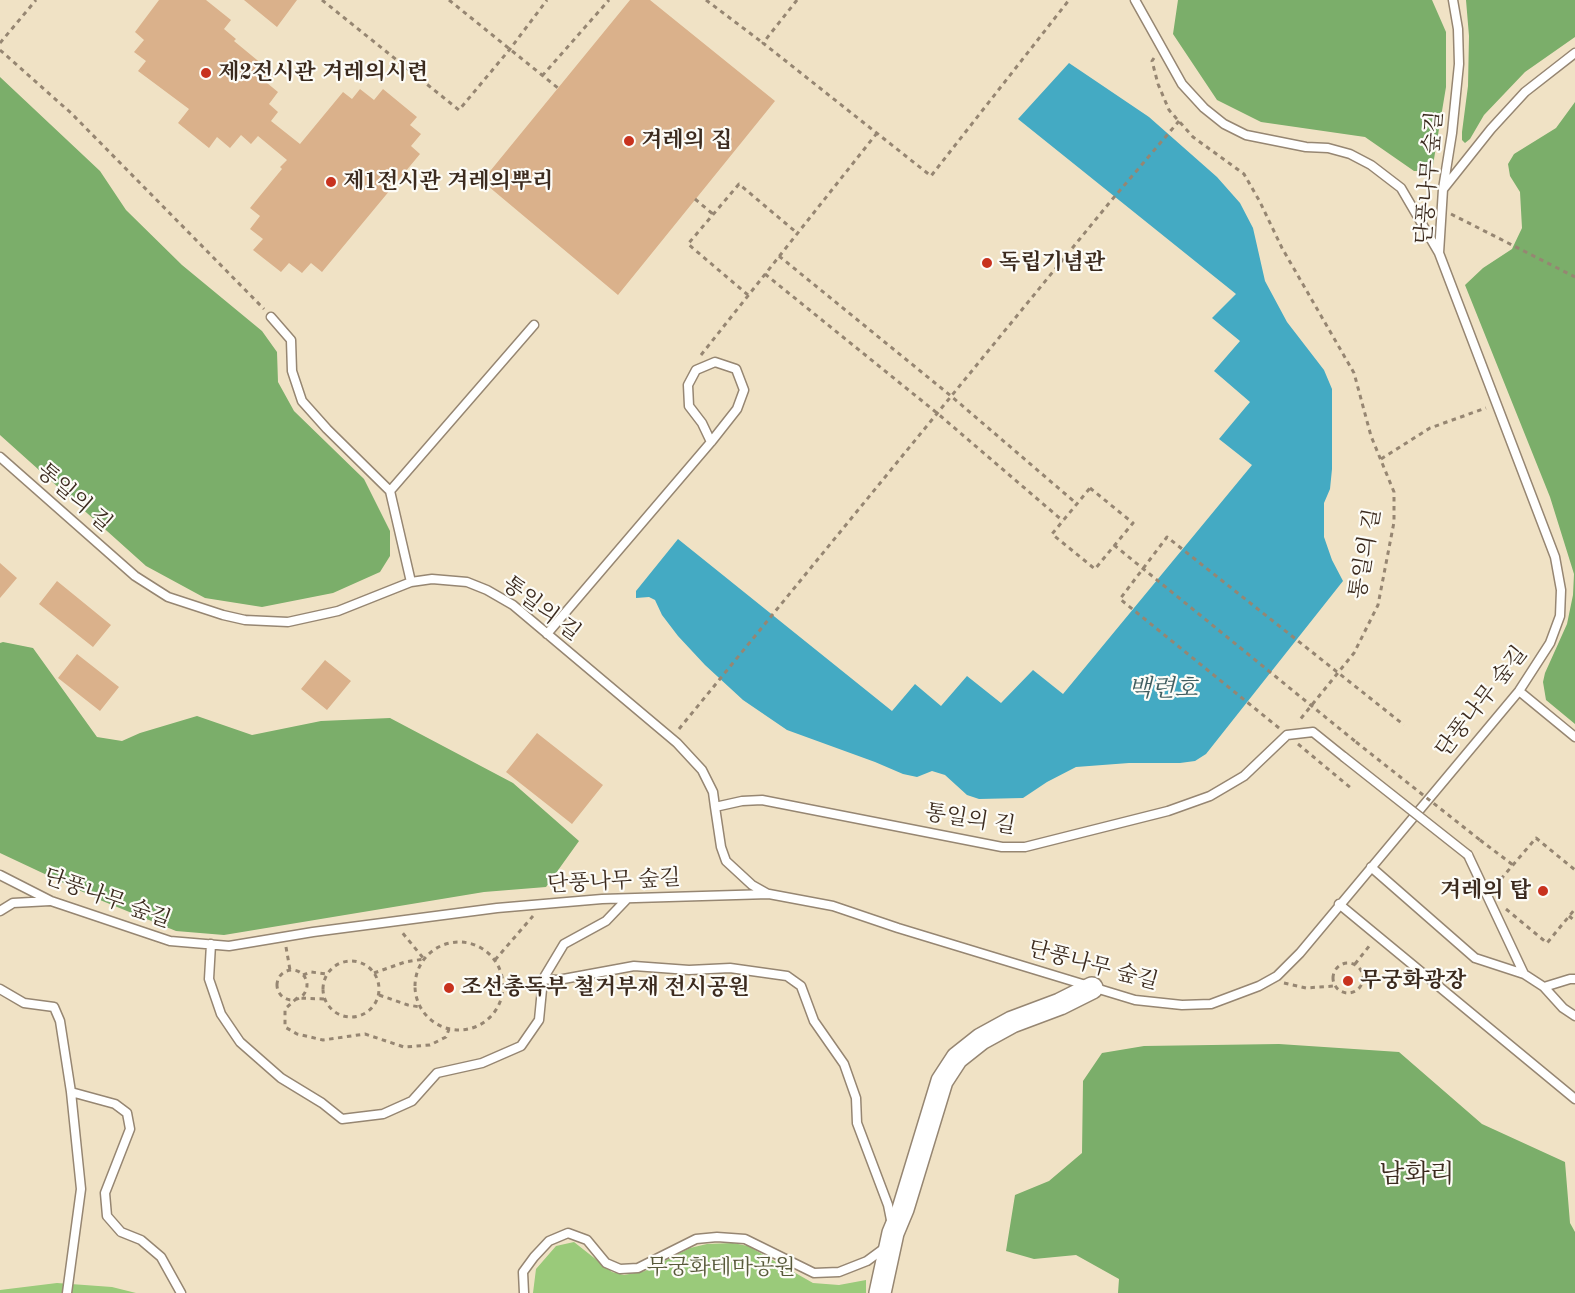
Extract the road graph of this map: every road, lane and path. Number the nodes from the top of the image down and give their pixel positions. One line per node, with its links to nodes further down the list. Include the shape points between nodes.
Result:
1 (36, 0): 11 (path)
2 (322, 0): 15 (path, via 459,110)
3 (449, 0): 15 (path)
4 (547, 0): 15 (path)
5 (609, 0): 17 (path)
6 (706, 0): 12 (path)
7 (797, 0): 12 (path)
8 (1069, 0): 20 (path, via 931,176)
9 (1135, 0): 13 (lane)
10 (1453, 0): 21 (lane, 단풍나무 숲길, via 1459,64)
11 (0, 43)
12 (763, 43): 20 (path)
13 (1161, 47): 19 (path, 통일의 길, via 1152,61 1169,110); 26 (lane, via 1182,84 1224,124 1246,135 1350,154 1386,176 1401,188)
14 (0, 50): 31 (path, via 70,113)
15 (510, 50): 17 (path)
16 (1575, 53): 21 (lane, via 1525,92)
17 (542, 76): 18 (path)
18 (558, 88)
19 (1179, 121): 34 (path); 39 (path, 통일의 길, via 1193,137 1244,174 1354,373)
20 (877, 133): 25 (path)
21 (1443, 189): 23 (lane, 단풍나무 숲길)
22 (695, 199): 24 (path)
23 (1442, 210): 26 (lane, 단풍나무 숲길); 29 (path)
24 (714, 215): 25 (path, via 740,184); 30 (path, via 688,244)
25 (797, 233): 27 (path)
26 (1439, 253): 35 (lane, 단풍나무 숲길)
27 (779, 256): 28 (path); 34 (path)
28 (765, 274): 30 (path); 36 (path)
29 (1575, 277)
30 (748, 295): 33 (path)
31 (272, 317): 40 (lane, via 291,340 292,371 302,401)
32 (534, 325): 40 (lane)
33 (695, 363)
34 (951, 396): 36 (path); 41 (path)
35 (1497, 405): 39 (path, via 1430,428); 48 (lane, 단풍나무 숲길, via 1555,557 1561,590 1560,616 1550,644)
36 (937, 413): 42 (path); 53 (path)
37 (711, 442): 37 (lane, via 737,409 744,390 736,369 715,362 696,370 688,385 689,406); 46 (lane)
38 (0, 457): 45 (lane, 통일의 길, via 135,576 168,597 212,612 245,620 288,622 338,611)
39 (1381, 459): 47 (path, 통일의 길, via 1394,492 1394,522 1378,605 1354,653)
40 (390, 491): 45 (lane)
41 (1077, 504): 42 (path); 43 (path, via 1090,488 1133,523)
42 (1063, 521): 43 (path, via 1052,534 1095,569)
43 (1114, 545): 44 (path)
44 (1143, 568): 47 (path, via 1167,537); 49 (path, via 1120,599); 50 (path)
45 (411, 582): 46 (lane, 통일의 길, via 467,582 513,605)
46 (547, 634): 53 (lane, 통일의 길)
47 (1338, 673): 50 (path, 통일의 길); 51 (path)
48 (1519, 691): 54 (lane); 59 (lane, 단풍나무 숲길)
49 (1251, 704)
50 (1312, 707): 52 (path, 통일의 길); 58 (path, bridge)
51 (1404, 725)
52 (1287, 735): 57 (lane, 통일의 길, via 1244,776 1210,796 1168,811 1025,847 1002,847 762,800); 83 (lane, bridge, via 1313,732 1468,855)
53 (671, 738): 57 (lane, 통일의 길, via 702,770 713,792)
54 (1575, 738)
55 (1332, 772): 56 (path)
56 (1352, 789)
57 (715, 807): 63 (lane, via 726,861 752,885)
58 (1513, 865): 60 (path, via 1536,838); 62 (path)
59 (1371, 867): 67 (lane, 단풍나무 숲길); 83 (lane, via 1475,958)
60 (1575, 870)
61 (0, 875): 65 (lane, 단풍나무 숲길)
62 (1495, 887)
63 (769, 894): 64 (lane, 단풍나무 숲길); 90 (lane, 단풍나무 숲길, via 833,906)
64 (627, 899): 66 (lane, 단풍나무 숲길); 85 (lane, via 606,921 564,944)
65 (51, 901): 70 (lane, via 13,903); 76 (lane, 단풍나무 숲길, via 170,941)
66 (544, 904): 72 (lane, 단풍나무 숲길); 78 (path)
67 (1339, 904): 75 (lane); 86 (lane, 단풍나무 숲길, via 1300,953)
68 (1505, 908): 71 (path, via 1547,943)
69 (1575, 909): 71 (path)
70 (0, 911)
71 (1569, 916): 73 (path)
72 (392, 921): 74 (lane, 단풍나무 숲길); 77 (path)
73 (1575, 921)
74 (284, 936): 76 (lane, 단풍나무 숲길, via 228,946); 80 (path)
75 (1377, 936): 79 (path); 99 (lane)
76 (211, 944): 85 (lane, via 209,979 221,1014 240,1042 281,1078 342,1119 383,1114 412,1101 438,1073 482,1064 521,1046 539,1020)
77 (424, 959): 78 (path, via 435,949 463,941 477,945); 81 (path); 95 (path, via 415,986)
78 (495, 960): 97 (path, via 504,978 499,1007 478,1027)
79 (1354, 964): 88 (path, via 1345,963 1337,968); 88 (path, via 1364,976 1358,990 1348,994)
80 (290, 970): 84 (path); 93 (path, via 279,977 277,987 286,998)
81 (374, 973): 82 (path, via 368,966 349,960 340,962); 92 (path)
82 (327, 974): 84 (path); 94 (path)
83 (1524, 974): 89 (lane)
84 (303, 975): 93 (path, via 306,988)
85 (543, 979): 100 (lane, via 558,980 634,966 730,968 787,976 801,986 814,1021 844,1064 856,1098 857,1123 888,1205)
86 (1271, 979): 88 (path, via 1306,988); 90 (lane, 단풍나무 숲길, via 1240,994 1196,1005 1158,1004)
87 (1575, 980): 89 (lane)
88 (1335, 986)
89 (1544, 987): 96 (lane)
90 (1092, 988): 100 (street, via 1012,1022 981,1039 957,1059 942,1081)
91 (0, 989): 98 (lane, via 24,1003 54,1006 60,1021)
92 (379, 995): 94 (path, via 370,1009 353,1017 336,1012); 95 (path)
93 (297, 998): 94 (path); 97 (path, via 285,1009 285,1027 323,1040 365,1034 404,1047 430,1045 446,1037)
94 (324, 999)
95 (420, 1006): 97 (path, via 435,1024)
96 (1575, 1016)
97 (449, 1029)
98 (70, 1092): 101 (lane, via 81,1189); 102 (lane, via 115,1104 127,1113 130,1129 105,1193 107,1216 121,1232 141,1240 161,1257)
99 (1575, 1099)
100 (892, 1238): 103 (lane, via 867,1261 839,1272 814,1273 746,1239 717,1237 696,1239 638,1268 620,1269 606,1263 587,1240 568,1233 549,1241 523,1272); 104 (street)
101 (67, 1293)
102 (181, 1293)
103 (524, 1293)
104 (880, 1293)

